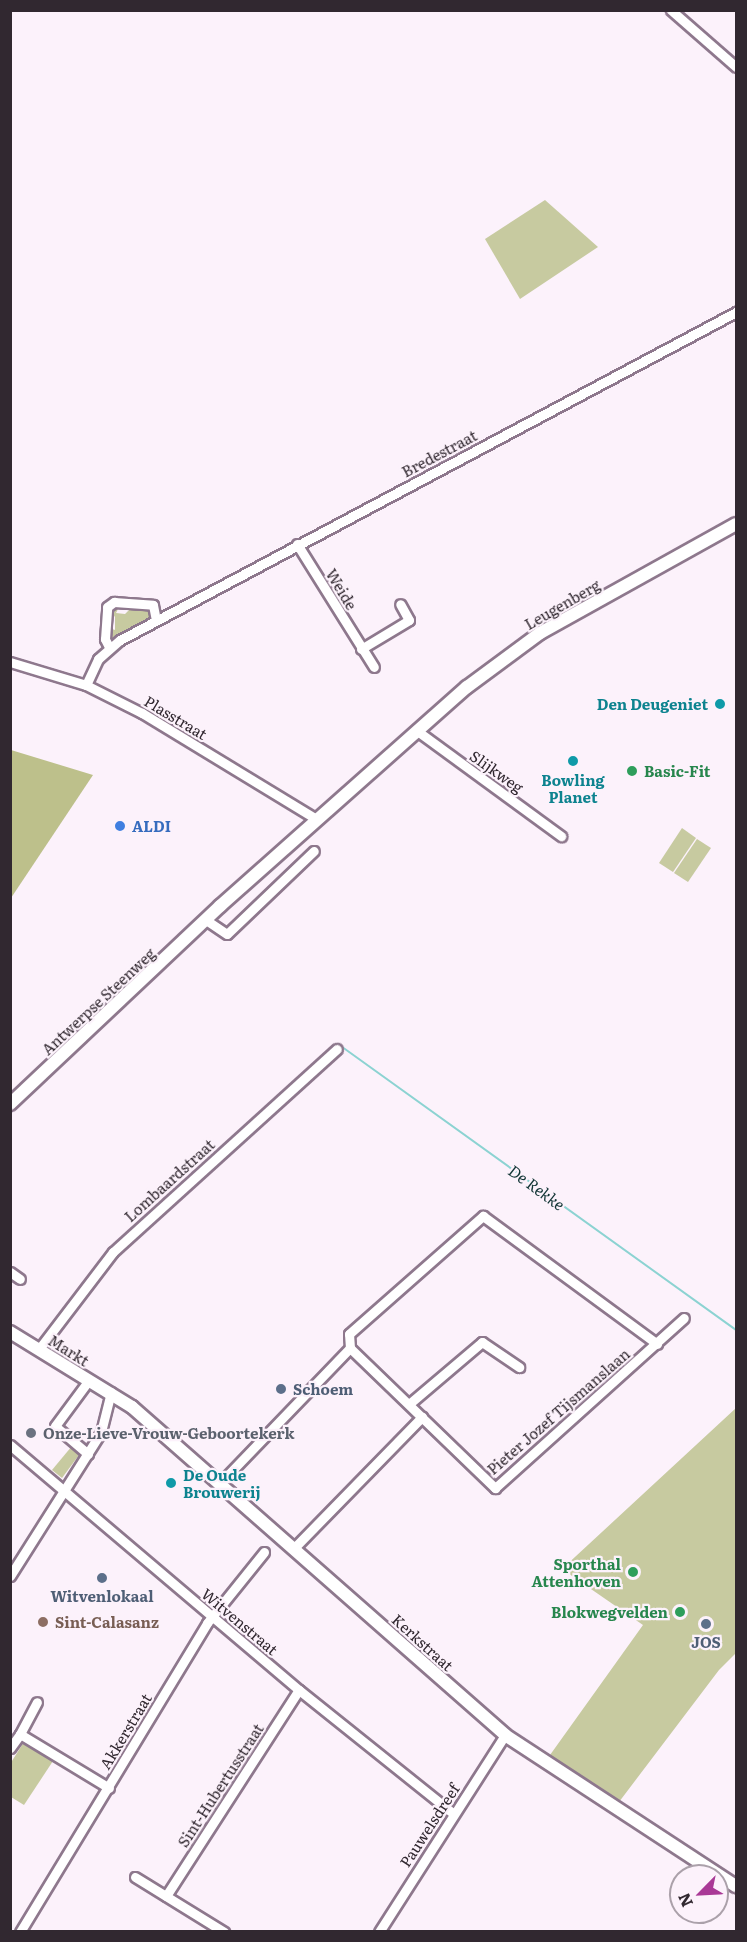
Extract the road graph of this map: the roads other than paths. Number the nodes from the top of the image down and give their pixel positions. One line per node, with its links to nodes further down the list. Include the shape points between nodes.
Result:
1 (671, 10): 2 (street)
2 (736, 67)
3 (736, 312): 5 (street, Bredestraat)
4 (736, 524): 13 (main road, Leugenberg, via 540,633)
5 (297, 544): 7 (street, Bredestraat); 9 (street, Weide)
6 (400, 604): 9 (street, via 409,620)
7 (156, 620): 8 (street, Bredestraat); 8 (street, via 153,605 114,602 106,607 105,639)
8 (109, 647): 12 (street, Bredestraat, via 89,673)
9 (361, 649): 11 (street, Weide)
10 (10, 662): 12 (street, Plasstraat)
11 (374, 667)
12 (86, 685): 14 (street, Plasstraat, via 142,713)
13 (416, 730): 14 (main road, Leugenberg); 15 (street, Slijkweg)
14 (316, 819): 17 (main road, Antwerpse Steenweg)
15 (561, 836)
16 (314, 851): 17 (street, via 227,934)
17 (206, 920): 19 (main road, Antwerpse Steenweg)
18 (337, 1049): 26 (street, Lombaardstraat, via 113,1251)
19 (10, 1104)
20 (10, 1272): 21 (street)
21 (20, 1278)
22 (684, 1318): 24 (street, Pieter Jozef Tijsmanslaan)
23 (10, 1332): 26 (main road, Markt)
24 (657, 1344): 25 (street, Pieter Jozef Tijsmanslaan, via 483,1216 350,1334); 31 (street, Pieter Jozef Tijsmanslaan, via 495,1488)
25 (351, 1347): 30 (street, Pieter Jozef Tijsmanslaan); 34 (street)
26 (39, 1349): 28 (main road, Markt)
27 (519, 1367): 30 (street, via 482,1342)
28 (89, 1380): 29 (main road, Markt); 33 (street, via 55,1426)
29 (111, 1392): 33 (street, via 101,1432); 34 (main road, Kerkstraat)
30 (409, 1404): 31 (street, Pieter Jozef Tijsmanslaan)
31 (422, 1417): 36 (street)
32 (10, 1445): 35 (street, Witvenstraat)
33 (88, 1454): 35 (street)
34 (221, 1482): 36 (main road, Kerkstraat)
35 (62, 1489): 38 (street); 39 (street, Witvenstraat)
36 (295, 1547): 43 (main road, Kerkstraat)
37 (264, 1552): 39 (street, Akkerstraat)
38 (10, 1576)
39 (211, 1616): 40 (street, Witvenstraat); 45 (street, Akkerstraat)
40 (299, 1690): 46 (street, Witvenstraat); 49 (street, Sint-Hubertusstraat)
41 (38, 1702): 42 (street)
42 (20, 1734): 44 (street); 45 (street)
43 (505, 1735): 46 (street, Pauwelsdreef); 48 (main road, Kerkstraat)
44 (10, 1748)
45 (109, 1788): 50 (street, Akkerstraat)
46 (454, 1814): 52 (street, Pauwelsdreef)
47 (135, 1877): 49 (street)
48 (736, 1886)
49 (166, 1896): 51 (street)
50 (20, 1932)
51 (224, 1932)
52 (379, 1932)

